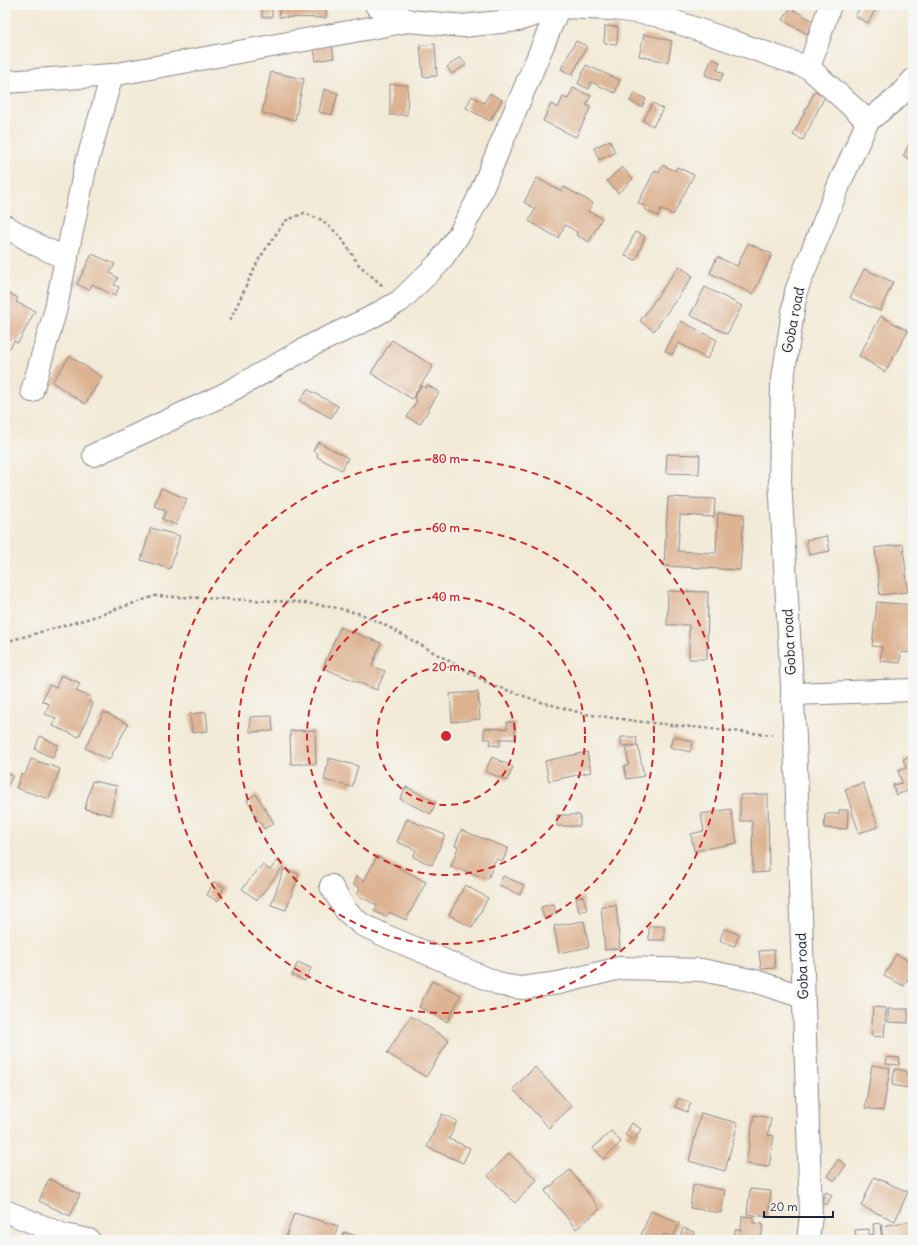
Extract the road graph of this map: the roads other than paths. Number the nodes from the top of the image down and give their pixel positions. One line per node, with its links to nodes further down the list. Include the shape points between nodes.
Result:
1 (376, 5): 4 (street)
2 (830, 5): 5 (street)
3 (558, 6): 4 (street, via 518,20 463,26); 5 (street, via 614,8 656,15); 13 (street, via 478,201 439,263 400,300 368,319 314,344 223,395)
4 (409, 21): 6 (street)
5 (809, 68): 9 (street)
6 (112, 75): 8 (street); 11 (street, via 85,169)
7 (913, 80): 9 (street, Goba road, via 897,98)
8 (5, 82)
9 (868, 121): 15 (street, Goba road, via 796,291 782,385 780,480)
10 (5, 226): 11 (street, via 37,246)
11 (67, 259): 12 (street)
12 (32, 391)
13 (94, 455)
14 (913, 690): 15 (street)
15 (792, 694): 17 (street, Goba road)
16 (331, 886): 17 (street, via 346,911 361,924 502,985 522,988 560,983 620,968 702,970 756,981)
17 (803, 997): 23 (street, Goba road, via 811,1215)
18 (5, 1210): 19 (street)
19 (27, 1220): 20 (street); 21 (street)
20 (5, 1228)
21 (65, 1237): 22 (street)
22 (89, 1240)
23 (808, 1240)

